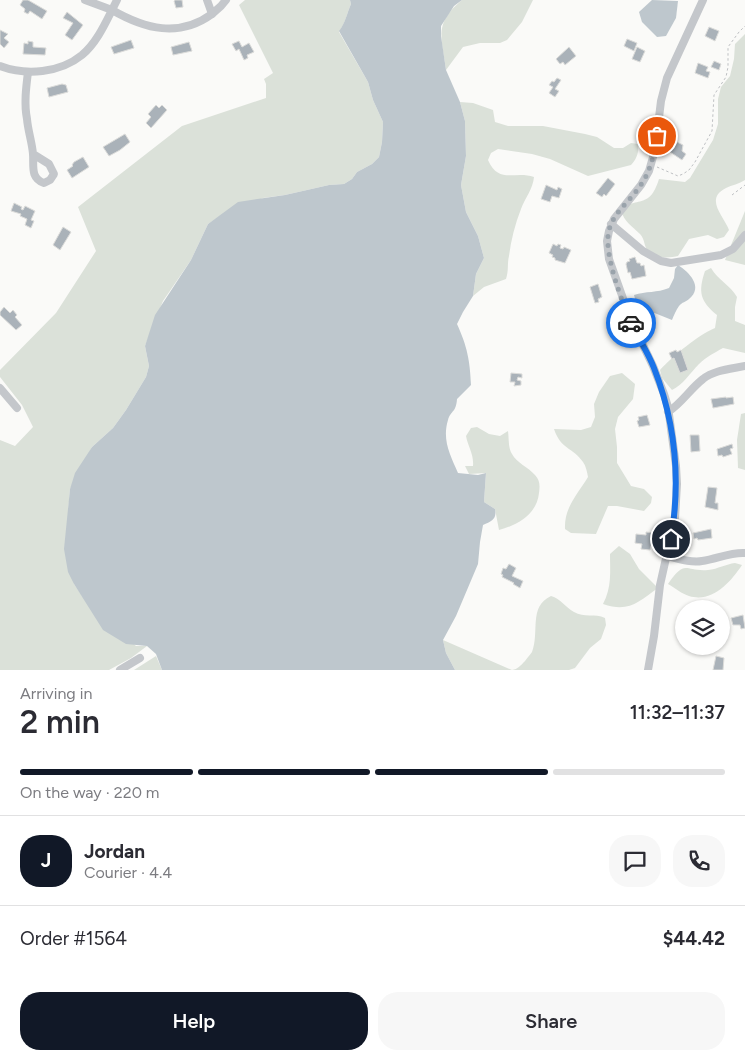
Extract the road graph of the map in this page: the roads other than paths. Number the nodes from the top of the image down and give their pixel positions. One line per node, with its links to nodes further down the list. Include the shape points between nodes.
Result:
1 (85, 0): 6 (street)
2 (117, 0): 6 (street)
3 (207, 0): 7 (street)
4 (226, 0): 7 (street)
5 (702, 0): 11 (street, via 667,78 651,164 641,185)
6 (112, 10): 7 (street, via 160,28 187,27); 9 (street, via 101,31 81,55 55,69)
7 (212, 14)
8 (0, 66): 9 (street)
9 (28, 72): 10 (street, via 26,116)
10 (33, 154)
11 (611, 224): 12 (street, via 643,251 671,263 721,255 733,249); 16 (street, via 607,241 609,259 635,333 664,394)
12 (745, 235)
13 (745, 366): 16 (street, via 709,375)
14 (0, 388): 15 (street)
15 (17, 408)
16 (668, 412): 18 (street, via 677,484 675,518)
17 (745, 553): 18 (street, via 702,561)
18 (667, 556): 21 (street)
19 (140, 658): 20 (street)
20 (120, 670)
21 (648, 670)

